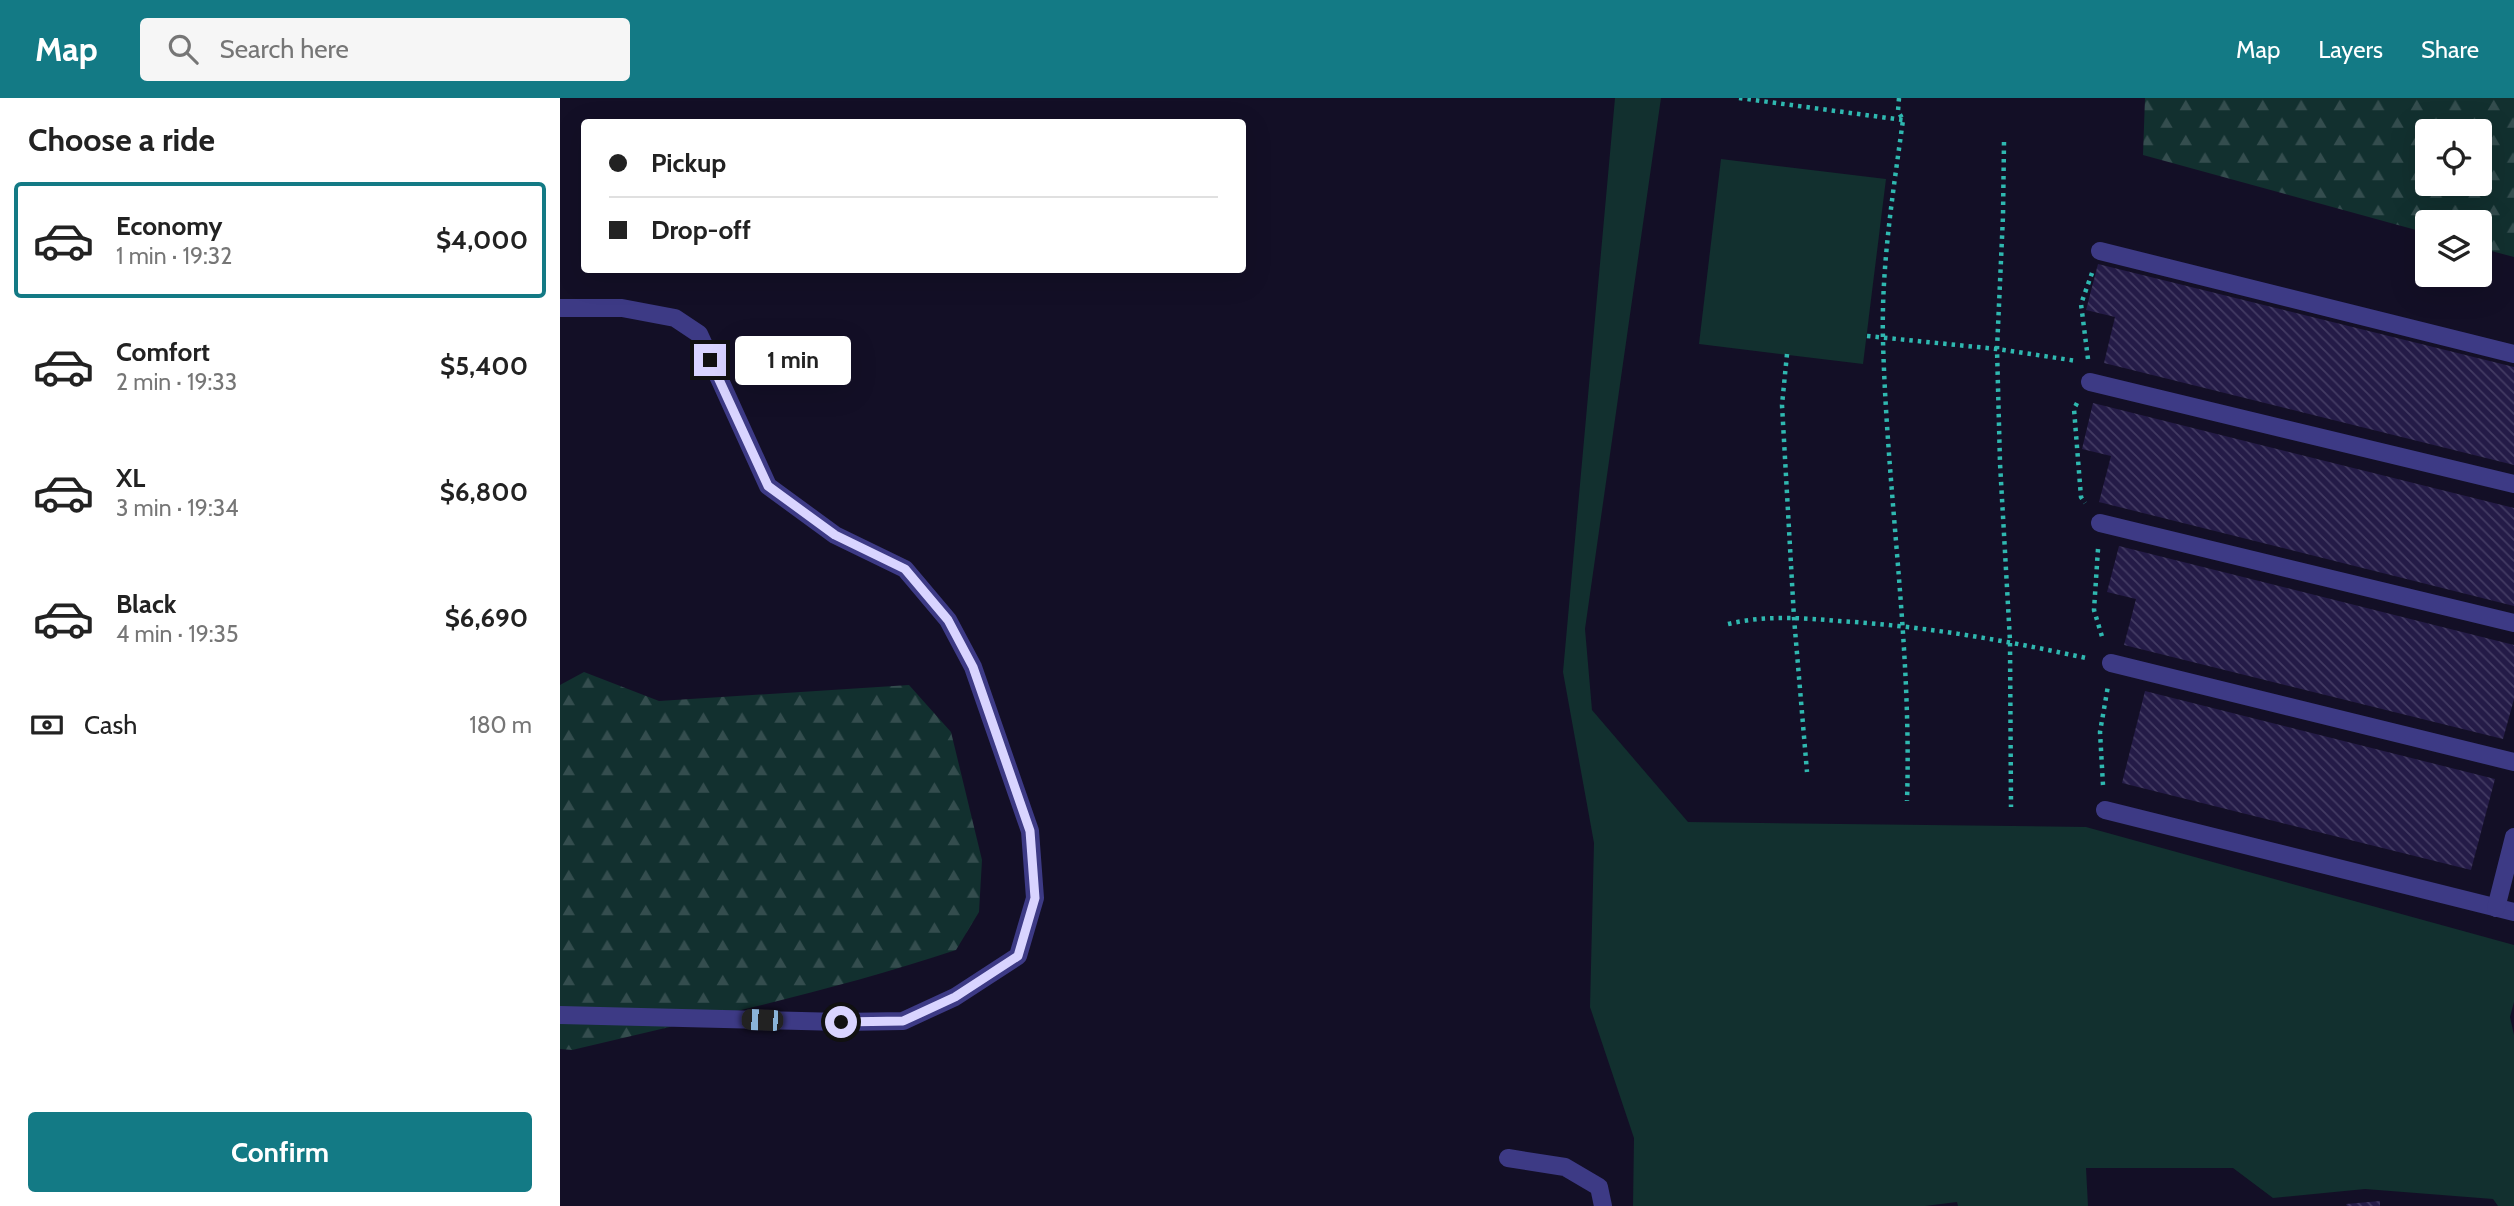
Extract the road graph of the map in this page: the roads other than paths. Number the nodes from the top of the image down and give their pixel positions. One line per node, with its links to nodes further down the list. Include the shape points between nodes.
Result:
1 (2100, 251): 3 (street)
2 (560, 308): 14 (street, via 622,308 676,318 699,334 768,486 835,535 905,569 948,620 973,667 1030,831 1035,898 1018,956 955,997 903,1021)
3 (2514, 354)
4 (2090, 383): 5 (street)
5 (2514, 484)
6 (2100, 523): 7 (street)
7 (2514, 623)
8 (2111, 663): 9 (street)
9 (2514, 762)
10 (2105, 810): 12 (street)
11 (2514, 837): 12 (street)
12 (2496, 908): 13 (street)
13 (2514, 912)
14 (560, 1015)
15 (1507, 1158): 16 (street, via 1565,1167 1599,1186)
16 (1604, 1206)

